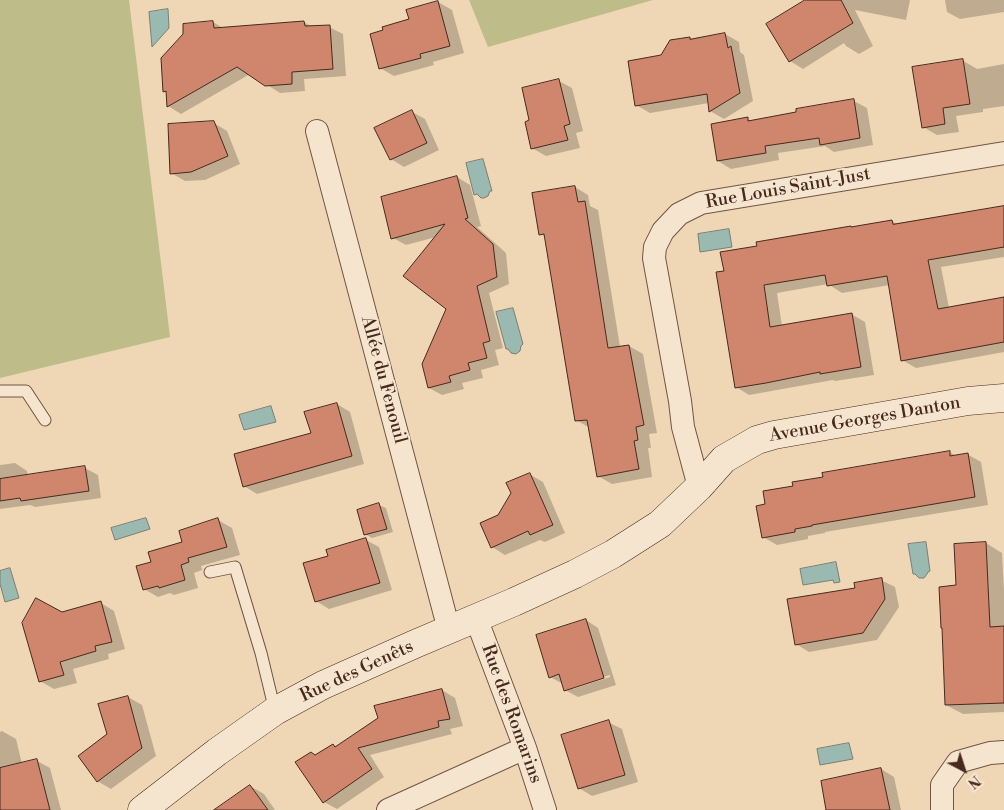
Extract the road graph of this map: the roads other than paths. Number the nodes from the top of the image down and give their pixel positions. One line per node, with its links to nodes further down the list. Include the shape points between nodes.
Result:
1 (317, 130): 10 (street, Allée du Fenouil)
2 (1004, 153): 6 (street, Rue Louis Saint-Just, via 701,203 679,214 663,230 654,258 683,427)
3 (0, 391): 5 (lane, via 26,392)
4 (1004, 398): 6 (street, Avenue Georges Danton, via 968,400 774,435 757,440 724,459)
5 (44, 420)
6 (699, 487): 7 (street, Avenue Georges Danton, via 660,524)
7 (590, 566): 9 (street, Rue des Genêts)
8 (210, 572): 11 (lane, via 235,567)
9 (476, 618): 10 (street, Rue des Genêts); 12 (street, Rue des Romarins)
10 (449, 630): 11 (street, Rue des Genêts, via 323,685)
11 (275, 712): 14 (street, Rue des Genêts)
12 (525, 748): 15 (street); 16 (street, Rue des Romarins)
13 (1004, 752): 17 (street, via 958,762 942,784)
14 (142, 810)
15 (388, 810)
16 (545, 810)
17 (942, 810)

